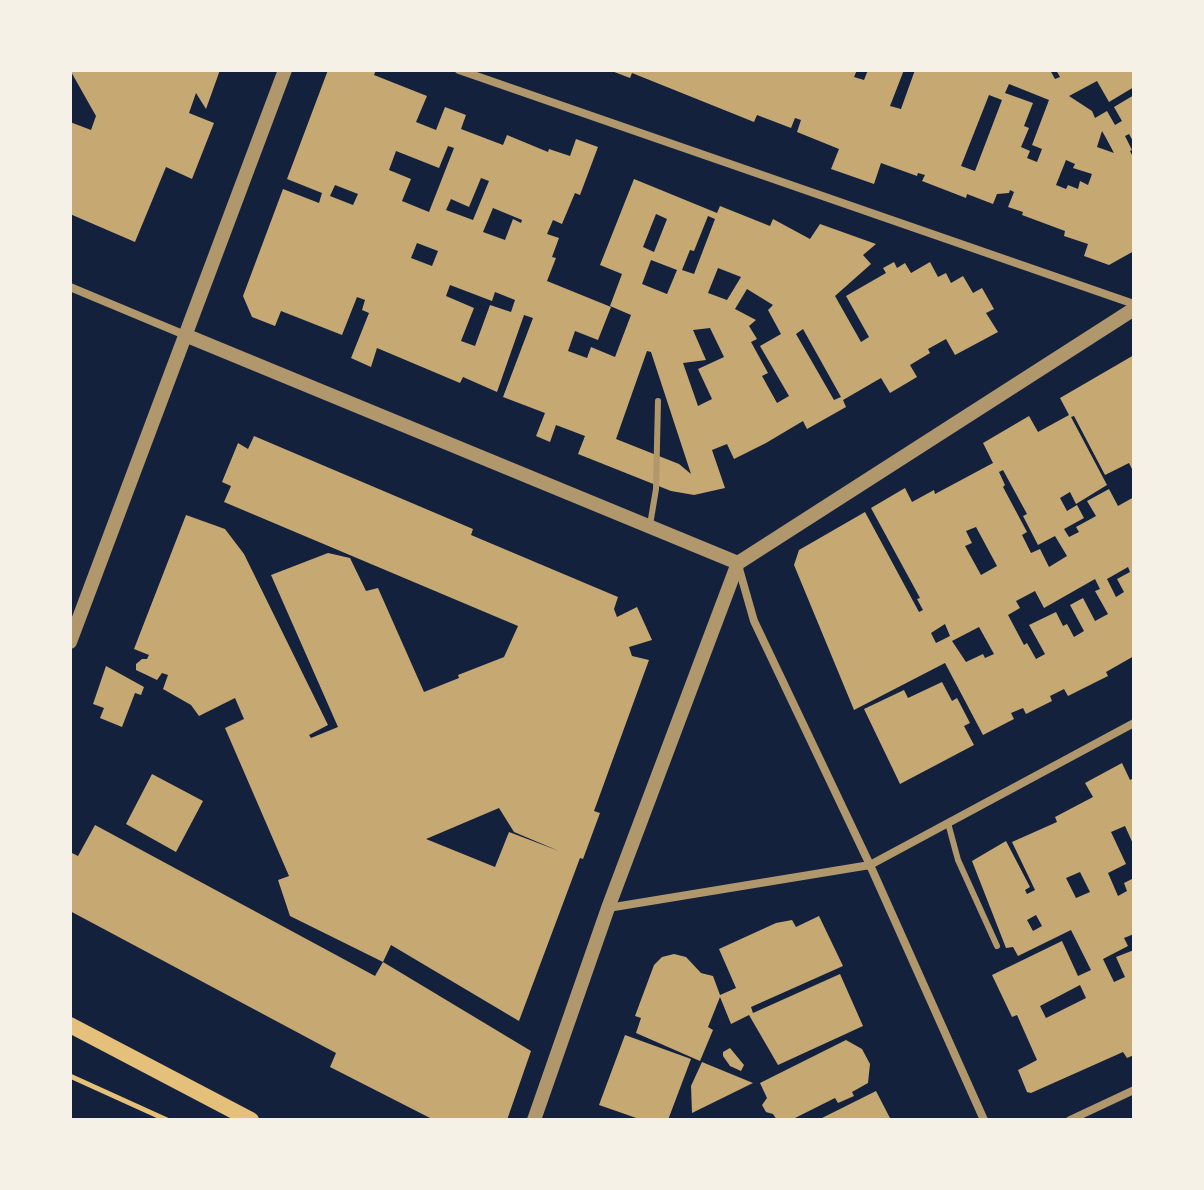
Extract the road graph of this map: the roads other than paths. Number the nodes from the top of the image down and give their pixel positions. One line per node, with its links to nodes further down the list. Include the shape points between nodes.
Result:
1 (285, 70): 5 (street)
2 (459, 70): 4 (street)
3 (70, 287): 5 (street)
4 (1134, 306): 8 (street)
5 (185, 335): 7 (street); 9 (street)
6 (658, 401): 7 (lane)
7 (650, 529): 8 (street)
8 (738, 563): 12 (street, via 754,621); 13 (street)
9 (70, 642)
10 (1134, 723): 11 (street)
11 (948, 823): 12 (street); 14 (lane, via 958,860)
12 (870, 865): 13 (street); 19 (street)
13 (608, 908): 18 (street)
14 (997, 946)
15 (70, 1025): 17 (main road)
16 (1134, 1090): 20 (street)
17 (251, 1120)
18 (534, 1120)
19 (984, 1120)
20 (1070, 1120)

